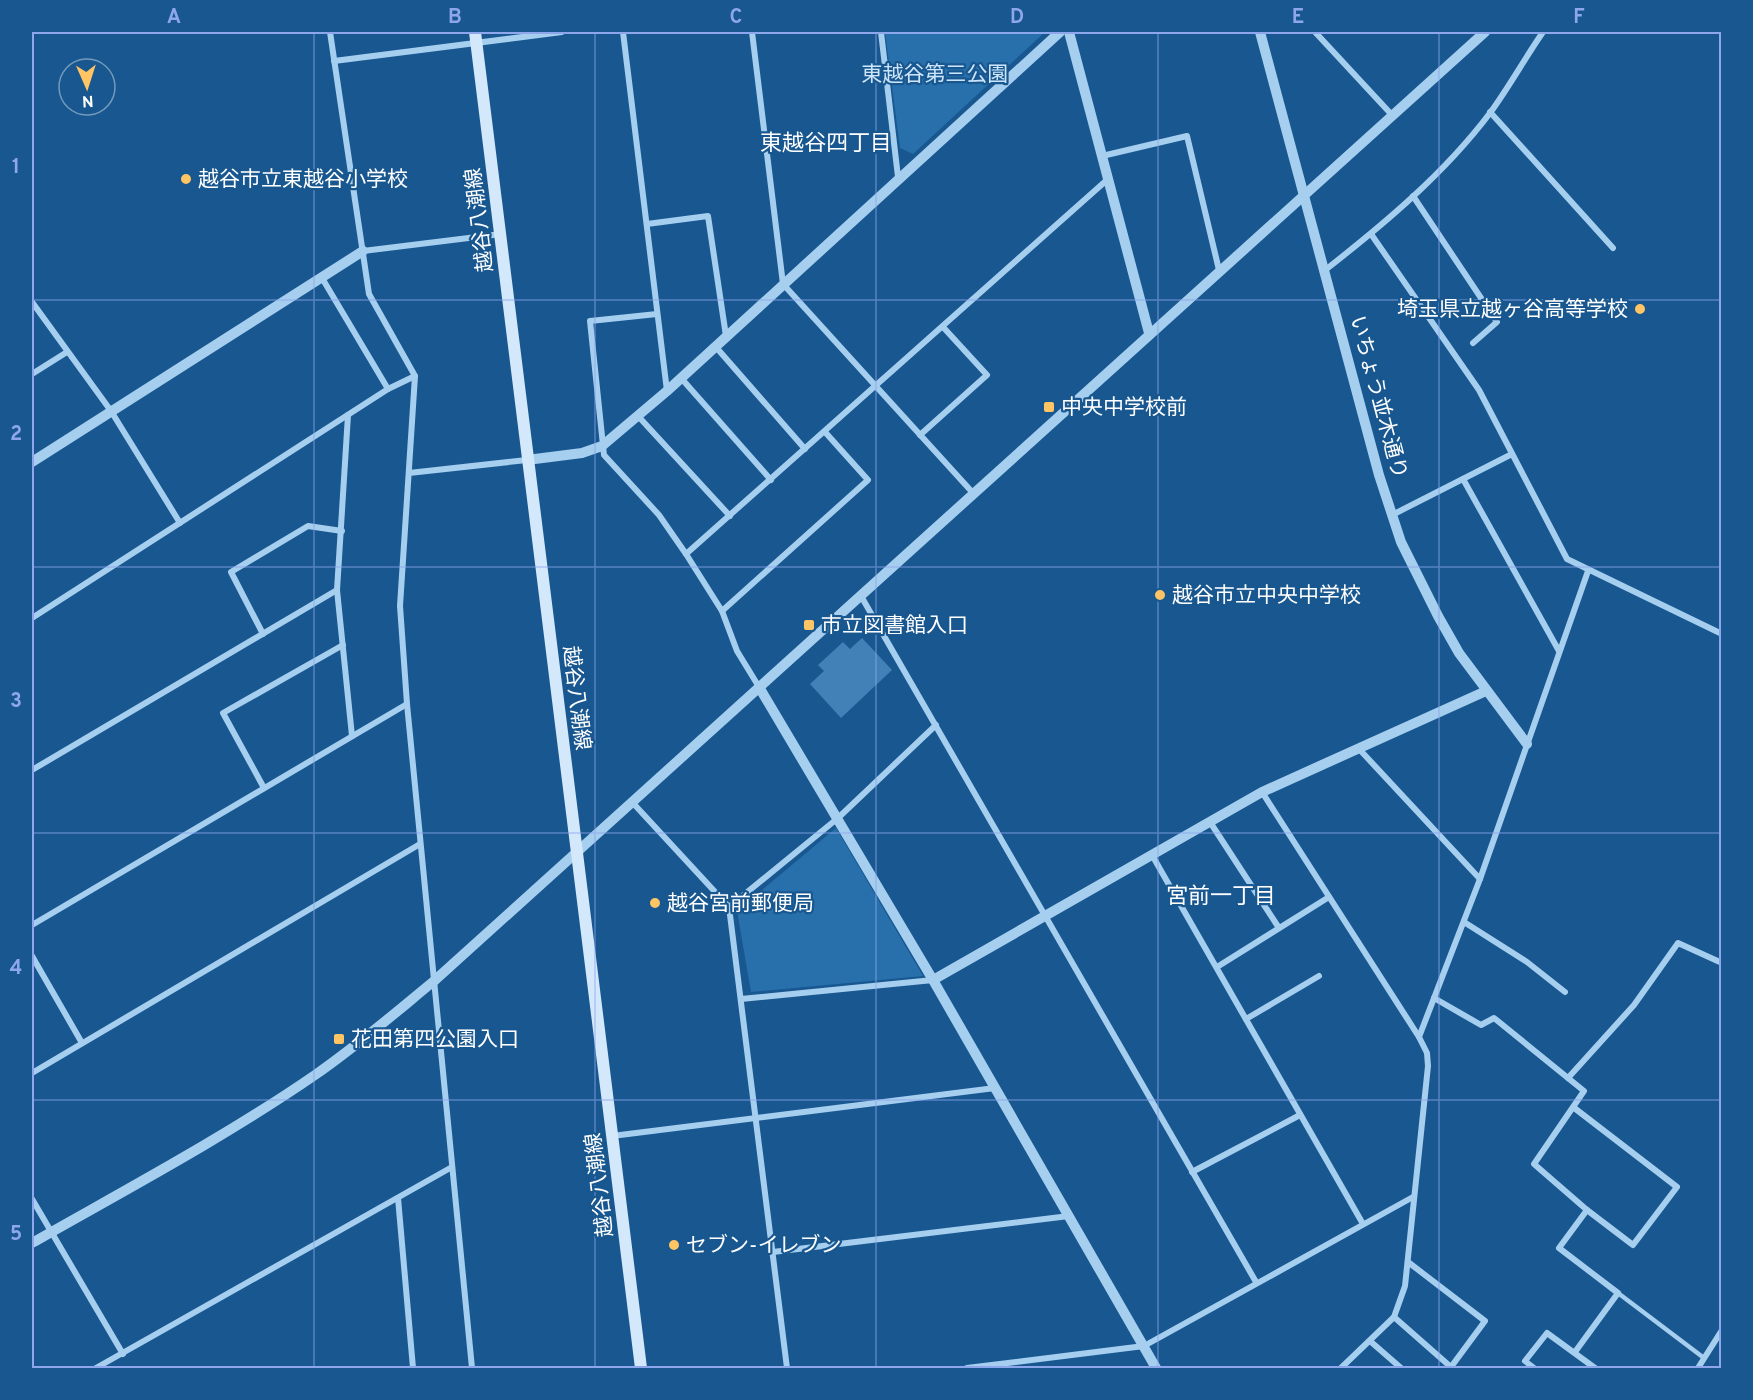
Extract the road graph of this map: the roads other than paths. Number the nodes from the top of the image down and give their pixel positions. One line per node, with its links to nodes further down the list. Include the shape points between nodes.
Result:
1 (330, 32): 13 (street)
2 (562, 32): 12 (street)
3 (623, 32): 21 (street)
4 (752, 32): 29 (street)
5 (881, 32): 17 (street)
6 (1060, 32): 17 (street)
7 (1069, 32): 16 (street)
8 (1261, 32): 19 (street, いちょう並木通り)
9 (1315, 32): 15 (street)
10 (1485, 32): 15 (street)
11 (1543, 32): 14 (street)
12 (476, 37): 13 (street); 22 (main road, 越谷八潮線)
13 (334, 61): 25 (street)
14 (1490, 112): 20 (street, via 1443,168); 24 (street)
15 (1392, 115): 19 (street)
16 (1102, 156): 18 (street); 26 (street, via 1187,136)
17 (898, 177): 29 (street)
18 (1108, 179): 32 (street); 33 (street)
19 (1304, 195): 26 (street); 27 (street, いちょう並木通り)
20 (1413, 196): 23 (street); 35 (street, via 1497,322)
21 (647, 224): 31 (street); 34 (street, via 708,216)
22 (501, 234): 25 (street); 52 (main road, 越谷八潮線)
23 (1371, 234): 27 (street); 51 (street, via 1479,390)
24 (1613, 248)
25 (363, 251): 28 (street); 39 (street, via 369,294)
26 (1219, 270): 33 (street)
27 (1324, 271): 58 (street, いちょう並木通り)
28 (322, 278): 42 (street); 44 (street)
29 (783, 284): 34 (street); 41 (street)
30 (33, 306): 37 (street)
31 (657, 314): 43 (street); 49 (street, via 590,321)
32 (943, 327): 41 (street); 48 (street, via 987,375)
33 (1149, 333): 57 (street)
34 (726, 336): 36 (street)
35 (1473, 343)
36 (715, 346): 40 (street); 50 (street)
37 (67, 351): 38 (street); 44 (street)
38 (32, 374)
39 (415, 376): 42 (street); 54 (street)
40 (681, 378): 43 (street); 56 (street)
41 (876, 387): 47 (street); 48 (street)
42 (388, 390): 45 (street)
43 (667, 391): 46 (street)
44 (111, 411): 53 (street); 60 (street)
45 (348, 415): 60 (street); 61 (street)
46 (638, 416): 49 (street); 59 (street)
47 (825, 432): 50 (street); 66 (street, via 868,480)
48 (920, 435): 57 (street)
49 (602, 446): 52 (street, via 582,453); 62 (street, via 604,455 660,515)
50 (805, 449): 56 (street)
51 (1512, 454): 55 (street); 63 (street, via 1567,559)
52 (527, 460): 54 (street); 86 (main road, 越谷八潮線)
53 (32, 462)
54 (409, 473): 74 (street, via 400,606)
55 (1463, 479): 58 (street); 71 (street)
56 (771, 480): 59 (street)
57 (974, 493): 65 (street)
58 (1392, 515): 73 (street, いちょう並木通り, via 1401,542 1438,616)
59 (730, 516): 62 (street)
60 (180, 523): 67 (street)
61 (342, 531): 64 (street); 68 (street, via 308,526 231,572)
62 (686, 554): 66 (street)
63 (1588, 571): 69 (street); 71 (street)
64 (337, 590): 68 (street); 70 (street)
65 (861, 596): 72 (street); 75 (street)
66 (722, 611): 72 (street, via 737,651)
67 (32, 618)
68 (263, 634): 79 (street)
69 (1722, 634)
70 (343, 645): 76 (street); 80 (street, via 223,713)
71 (1559, 651): 77 (street)
72 (759, 687): 82 (street); 83 (street)
73 (1486, 691): 77 (street, いちょう並木通り); 78 (street)
74 (407, 704): 76 (street); 85 (street)
75 (936, 725): 83 (street); 91 (street)
76 (352, 736): 80 (street)
77 (1527, 744): 88 (street)
78 (1360, 750): 81 (street); 88 (street)
79 (32, 770)
80 (264, 788): 93 (street)
81 (1262, 792): 84 (street); 89 (street)
82 (631, 801): 86 (street); 90 (street)
83 (838, 818): 90 (street); 99 (street)
84 (1210, 822): 87 (street); 94 (street)
85 (420, 844): 100 (street); 106 (street)
86 (576, 850): 100 (street); 113 (main road, 越谷八潮線)
87 (1152, 855): 91 (street); 97 (street)
88 (1480, 879): 92 (street)
89 (1329, 897): 94 (street); 105 (street)
90 (729, 907): 103 (street)
91 (1047, 917): 99 (street); 115 (street)
92 (1464, 922): 101 (street, via 1527,962); 102 (street)
93 (32, 925)
94 (1279, 928): 97 (street)
95 (32, 956): 106 (street)
96 (1722, 963): 108 (street, via 1678,943 1634,1005)
97 (1217, 967): 104 (street)
98 (1318, 976): 104 (street)
99 (933, 980): 103 (street); 109 (street)
100 (434, 981): 114 (street); 122 (street, via 347,1052 281,1097)
101 (1565, 992)
102 (1434, 998): 105 (street); 108 (street, via 1481,1025 1494,1018)
103 (741, 999): 112 (street)
104 (1246, 1020): 111 (street)
105 (1419, 1037): 116 (street, via 1428,1066)
106 (82, 1043): 107 (street)
107 (32, 1073)
108 (1569, 1078): 110 (street, via 1584,1090)
109 (995, 1088): 112 (street); 120 (street)
110 (1573, 1107): 119 (street, via 1534,1164); 119 (street, via 1677,1187 1633,1245)
111 (1300, 1115): 115 (street); 121 (street)
112 (756, 1119): 113 (street); 124 (street)
113 (612, 1136): 138 (main road, 越谷八潮線)
114 (452, 1167): 117 (street); 137 (street)
115 (1192, 1172): 126 (street)
116 (1413, 1197): 121 (street); 125 (street)
117 (398, 1198): 133 (street); 136 (street)
118 (32, 1199): 122 (street)
119 (1587, 1210): 127 (street, via 1559,1248)
120 (1069, 1216): 124 (street); 131 (street)
121 (1363, 1224): 126 (street)
122 (51, 1232): 123 (street); 133 (street)
123 (32, 1243)
124 (772, 1252): 139 (street)
125 (1408, 1262): 128 (street, via 1405,1286); 144 (street, via 1485,1321)
126 (1256, 1282): 131 (street)
127 (1618, 1293): 132 (street); 134 (lane)
128 (1394, 1317): 130 (street); 144 (street)
129 (1722, 1330): 134 (street)
130 (1370, 1341): 142 (street); 143 (street)
131 (1144, 1346): 140 (street); 141 (street)
132 (1575, 1352): 145 (street, via 1547,1333 1525,1361); 146 (street)
133 (123, 1354): 135 (street)
134 (1704, 1358): 147 (street)
135 (96, 1368)
136 (413, 1368)
137 (472, 1368)
138 (640, 1368)
139 (787, 1368)
140 (967, 1368)
141 (1156, 1368)
142 (1341, 1368)
143 (1401, 1368)
144 (1451, 1368)
145 (1534, 1368)
146 (1595, 1368)
147 (1698, 1368)

